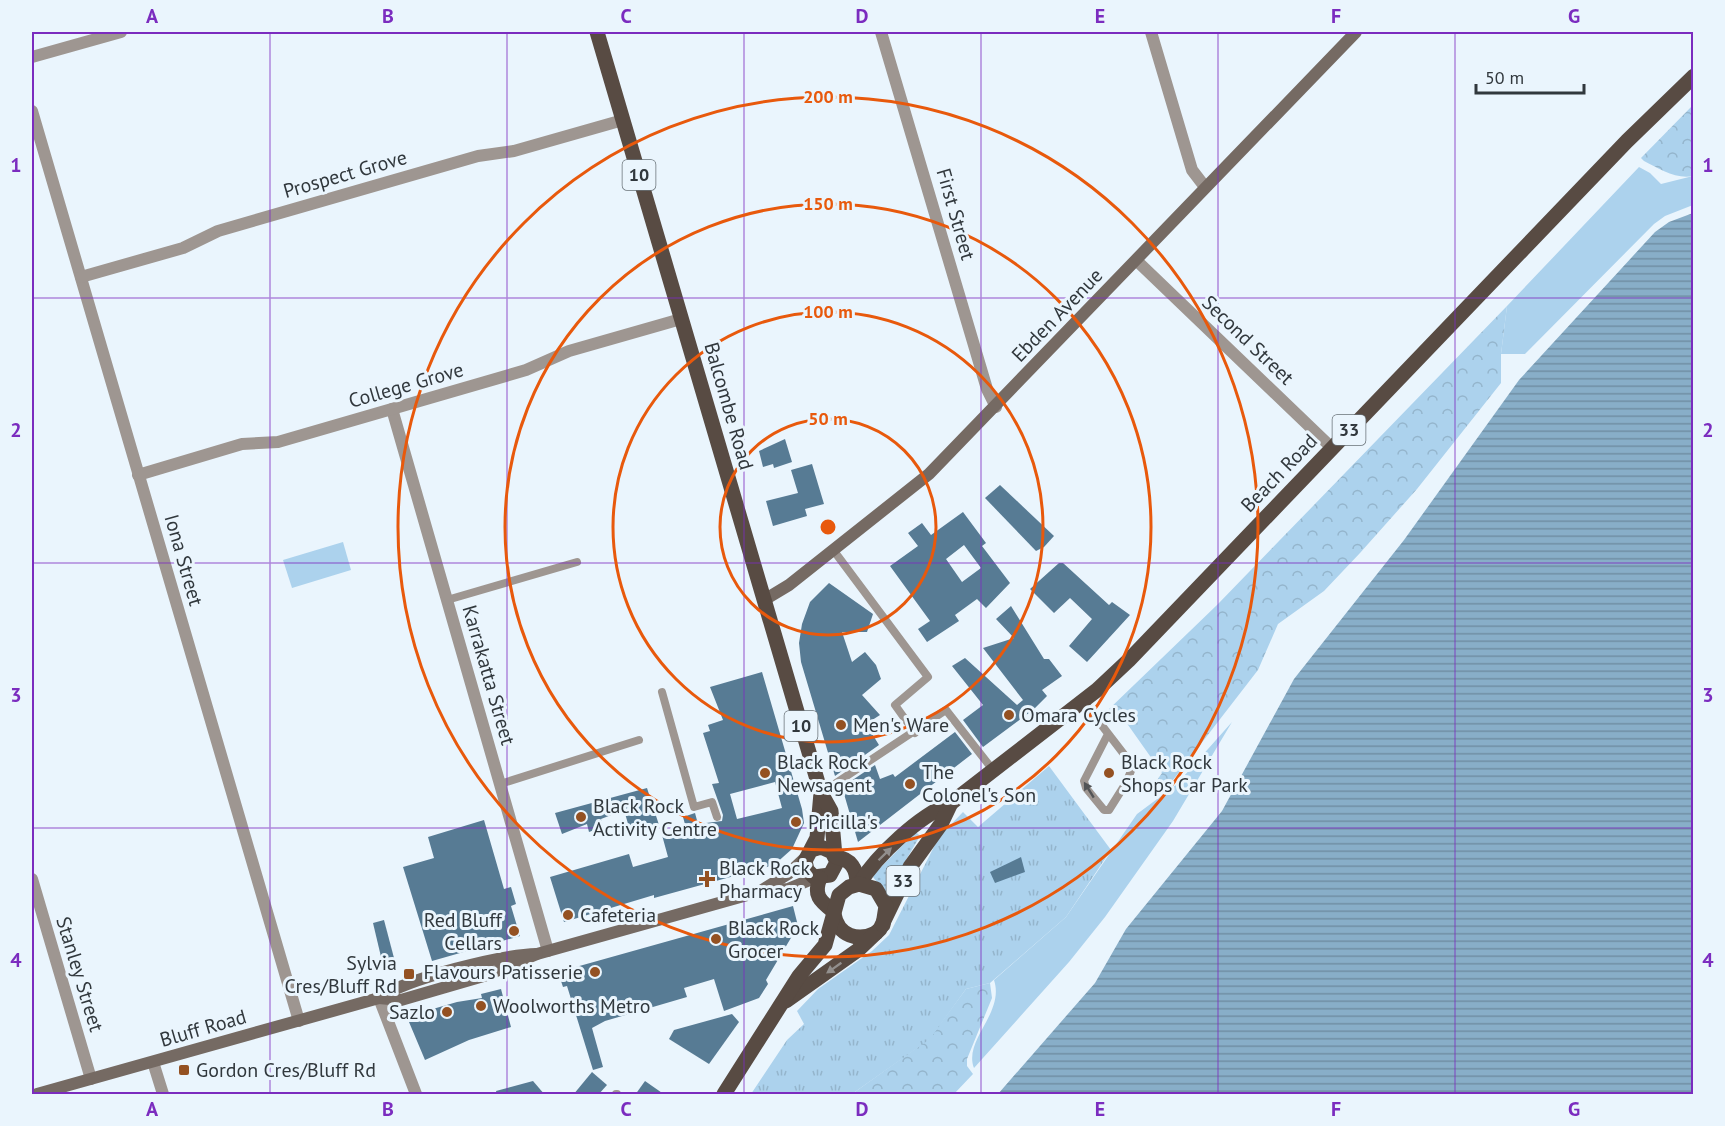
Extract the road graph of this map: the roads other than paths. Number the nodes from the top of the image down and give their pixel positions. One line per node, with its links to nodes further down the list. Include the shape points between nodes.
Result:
1 (121, 32): 6 (street)
2 (597, 32): 9 (main road, Balcombe Road / 10)
3 (881, 32): 14 (street, First Street)
4 (1151, 32): 10 (street, via 1192,170)
5 (1356, 32): 10 (main road, Ebden Avenue)
6 (32, 57)
7 (1694, 76): 16 (main road, Beach Road / 33)
8 (32, 111): 12 (street, Iona Street)
9 (623, 120): 12 (street, Prospect Grove, via 514,151 478,156 218,231 183,248); 13 (main road, Balcombe Road / 10)
10 (1205, 187): 11 (main road, Ebden Avenue)
11 (1137, 261): 14 (main road, Ebden Avenue); 16 (street, Second Street)
12 (81, 277): 17 (street, Iona Street)
13 (681, 319): 15 (street, College Grove); 21 (main road, Balcombe Road / 10)
14 (996, 407): 18 (main road, Ebden Avenue, via 929,474)
15 (392, 409): 17 (street, College Grove, via 278,442 242,444); 20 (street, Karrakatta Street)
16 (1332, 448): 23 (main road, Beach Road / 33, via 1129,660)
17 (138, 475): 43 (street, Iona Street)
18 (834, 551): 21 (main road, Ebden Avenue); 24 (lane, via 928,676 895,705)
19 (577, 562): 20 (lane)
20 (447, 600): 28 (street, Karrakatta Street)
21 (764, 600): 29 (main road, Balcombe Road / 10)
22 (662, 692): 31 (lane, via 694,807 712,802)
23 (1083, 701): 25 (lane); 27 (main road, Beach Road / 33)
24 (915, 733): 27 (lane, via 946,710); 29 (lane)
25 (1108, 734): 25 (lane, one-way to 25, via 1133,766 1109,810 1104,810 1084,781)
26 (639, 740): 28 (lane)
27 (993, 770): 30 (main road, Beach Road / 33)
28 (500, 784): 40 (street, Karrakatta Street)
29 (820, 793): 32 (main road, Balcombe Road / 10, via 818,833); 33 (main road, Balcombe Road / 10, via 831,811)
30 (951, 803): 36 (main road, Beach Road / 33, one-way to 30, via 926,815); 39 (main road, Beach Road / 33, via 910,867)
31 (717, 817)
32 (809, 853): 33 (main road, via 823,847); 34 (main road, via 807,870); 37 (main road, Bluff Road, via 788,874)
33 (835, 856): 34 (main road, via 835,870); 36 (main road, via 854,866)
34 (818, 878): 37 (main road, Bluff Road, via 788,889); 38 (main road, via 818,898)
35 (32, 879): 45 (street, Stanley Street)
36 (858, 884): 38 (main road, Beach Road / 33, via 841,892); 39 (main road, 33, via 873,887 883,898 886,914)
37 (758, 892): 40 (main road, Bluff Road)
38 (833, 913): 39 (main road, via 838,927 849,935 862,938); 42 (main road, Beach Road / 33, via 825,945 799,976)
39 (881, 928): 42 (main road, Beach Road / 33, one-way to 42, via 858,950)
40 (543, 953): 41 (main road, Bluff Road, via 503,957 396,987)
41 (379, 998): 43 (main road, Bluff Road); 48 (street)
42 (784, 1002): 49 (main road, Beach Road / 33)
43 (299, 1021): 44 (main road, Bluff Road)
44 (153, 1062): 45 (main road, Bluff Road); 47 (street)
45 (91, 1079): 46 (main road, Bluff Road)
46 (36, 1095)
47 (163, 1095)
48 (416, 1095)
49 (724, 1095)

